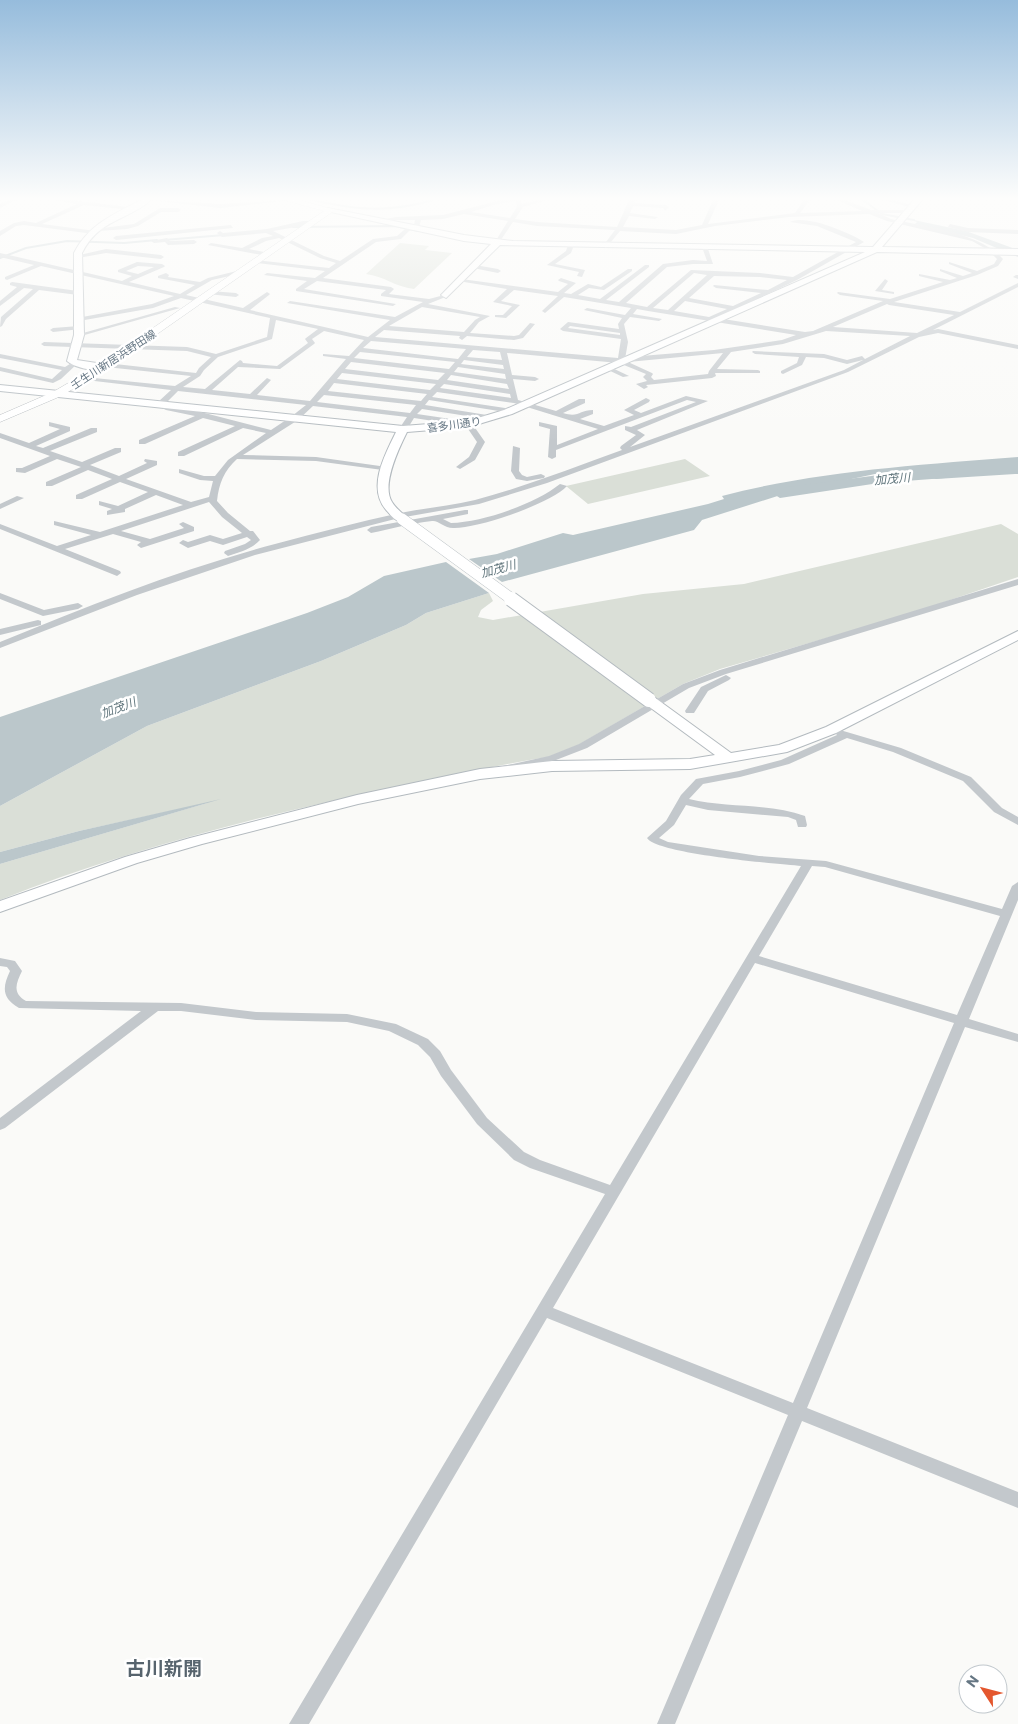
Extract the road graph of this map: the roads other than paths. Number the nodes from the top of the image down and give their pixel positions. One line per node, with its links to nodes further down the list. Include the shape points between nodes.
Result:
1 (77, 280): 37 (street)
2 (111, 280): 22 (street)
3 (128, 280): 22 (street)
4 (179, 280): 24 (street)
5 (208, 280): 24 (street)
6 (228, 280): 38 (main road, 壬生川新居浜野田線)
7 (315, 280): 26 (street)
8 (319, 280): 41 (street, via 391,289)
9 (563, 280): 40 (street, via 573,283)
10 (614, 280): 44 (street, via 602,288 588,286)
11 (628, 280): 51 (street)
12 (647, 280): 58 (street)
13 (683, 280): 62 (street)
14 (705, 280): 48 (street)
15 (792, 280): 36 (street)
16 (804, 280): 63 (street, 喜多川通り)
17 (944, 280): 21 (street)
18 (956, 280): 21 (street)
19 (461, 281): 30 (street); 42 (street)
20 (885, 281): 35 (street)
21 (951, 282): 45 (street)
22 (122, 283): 33 (street)
23 (12, 284): 27 (street)
24 (199, 284): 43 (street)
25 (166, 285): 33 (street)
26 (307, 285): 41 (street); 59 (street, via 298,290)
27 (22, 286): 32 (street); 55 (street)
28 (716, 286): 36 (street)
29 (1018, 286): 46 (street)
30 (513, 287): 40 (street); 68 (street, via 496,302 518,304 504,317)
31 (850, 287): 35 (street)
32 (37, 288): 37 (street); 76 (street, via 3,318)
33 (154, 290): 43 (street)
34 (1018, 290): 46 (street)
35 (878, 291): 45 (street)
36 (769, 292): 63 (street)
37 (78, 293): 77 (street)
38 (210, 293): 49 (main road, 壬生川新居浜野田線); 57 (street, via 233,294)
39 (840, 293): 52 (street)
40 (560, 294): 44 (street); 66 (street)
41 (383, 295): 50 (street)
42 (446, 295): 50 (street)
43 (181, 296): 49 (street); 77 (street)
44 (572, 296): 51 (street)
45 (908, 296): 52 (street)
46 (996, 296): 53 (street)
47 (274, 298): 65 (street, via 265,295)
48 (684, 299): 63 (street); 67 (street)
49 (199, 300): 57 (street); 95 (main road, 壬生川新居浜野田線)
50 (428, 301): 59 (street)
51 (601, 301): 58 (street)
52 (888, 302): 70 (street); 81 (street)
53 (978, 302): 56 (street, via 957,310); 70 (street)
54 (290, 303): 74 (street)
55 (0, 304)
56 (956, 304)
57 (217, 305): 65 (street)
58 (620, 305): 60 (street)
59 (419, 306): 74 (street); 78 (street, via 487,316)
60 (635, 307): 62 (street); 69 (street)
61 (177, 308): 77 (street)
62 (648, 309): 67 (street)
63 (738, 309): 73 (street, 喜多川通り)
64 (587, 310): 69 (street)
65 (244, 311): 71 (street)
66 (545, 311)
67 (668, 312): 73 (street)
68 (496, 316)
69 (628, 316): 72 (street); 84 (street, via 621,324)
70 (963, 316): 83 (street); 86 (street)
71 (273, 318): 80 (street); 103 (street, via 270,338)
72 (659, 319)
73 (715, 319): 85 (street); 107 (street, 喜多川通り)
74 (394, 320): 78 (street); 79 (street)
75 (532, 324): 87 (street, via 519,337)
76 (0, 325)
77 (79, 327): 82 (street); 92 (street)
78 (471, 327): 87 (street)
79 (383, 328): 87 (street); 88 (street)
80 (322, 329): 88 (street); 113 (street, via 308,339 312,343)
81 (824, 329): 85 (street); 86 (street)
82 (53, 330)
83 (938, 332): 86 (street); 91 (street); 94 (street)
84 (622, 334): 84 (street, via 568,324 563,329); 107 (street)
85 (803, 334): 98 (street, via 783,342)
86 (918, 334): 91 (street)
87 (465, 335): 93 (street)
88 (370, 339): 93 (street); 97 (street)
89 (44, 344): 92 (street)
90 (571, 346): 105 (street)
91 (897, 346): 108 (street); 123 (street)
92 (78, 347): 95 (street); 109 (street, via 72,361)
93 (456, 347): 96 (street)
94 (1018, 347)
95 (131, 348): 103 (street, via 187,350); 111 (main road, 壬生川新居浜野田線)
96 (470, 348): 99 (street); 112 (street)
97 (360, 350): 106 (street); 112 (street)
98 (729, 350): 100 (street); 107 (street); 118 (street)
99 (503, 351): 101 (street); 121 (street)
100 (803, 354): 108 (street); 120 (street, via 800,364)
101 (555, 355): 105 (street); 110 (street)
102 (0, 356): 116 (street)
103 (216, 356): 122 (street)
104 (324, 356): 106 (street)
105 (564, 356): 107 (street)
106 (351, 359): 112 (street); 117 (street)
107 (624, 361): 114 (street, 喜多川通り); 129 (street, via 650,374 647,377)
108 (847, 362): 123 (street, via 849,365)
109 (75, 363): 111 (street); 116 (street)
110 (551, 363)
111 (105, 366): 122 (street, via 180,370); 126 (main road, 壬生川新居浜野田線)
112 (455, 366): 121 (street); 121 (street); 128 (street)
113 (278, 368): 133 (street, via 239,363); 137 (street)
114 (608, 368): 125 (street); 143 (street, 喜多川通り)
115 (0, 369): 116 (street, via 50,380 58,378)
116 (65, 369)
117 (342, 371): 127 (street); 128 (street)
118 (712, 371): 119 (street); 129 (street, via 712,376)
119 (758, 372)
120 (784, 372)
121 (509, 373): 124 (street); 135 (street)
122 (198, 375): 131 (street)
123 (837, 375): 168 (street)
124 (532, 376)
125 (625, 376)
126 (86, 378): 131 (street); 136 (main road, 壬生川新居浜野田線)
127 (332, 381): 134 (street); 138 (street)
128 (441, 382): 135 (street); 138 (street)
129 (652, 382): 132 (street, via 640,384)
130 (0, 388): 136 (street, 喜多川通り)
131 (177, 388): 133 (street); 142 (street)
132 (644, 388)
133 (207, 391): 137 (street)
134 (322, 392): 138 (street); 141 (street)
135 (513, 392): 143 (street)
136 (57, 394): 142 (street, 喜多川通り); 151 (main road, 壬生川新居浜野田線)
137 (252, 396): 141 (street)
138 (427, 398): 143 (street); 146 (street); 150 (street)
139 (646, 400): 147 (street, via 628,410)
140 (582, 401): 145 (street)
141 (310, 403): 146 (street); 149 (street)
142 (160, 404): 148 (street); 149 (street, 喜多川通り)
143 (517, 406): 145 (street); 150 (street, 喜多川通り)
144 (590, 412): 152 (street)
145 (557, 414): 152 (street); 157 (street, via 539,426 554,428 552,453)
146 (412, 415): 155 (street); 158 (street)
147 (641, 415): 153 (street); 159 (street, via 686,398 704,401)
148 (202, 416): 156 (street); 163 (street)
149 (295, 418): 158 (street, 喜多川通り); 161 (street)
150 (493, 418): 155 (street, 喜多川通り)
151 (0, 419)
152 (573, 419): 157 (street)
153 (617, 423): 157 (street); 159 (street)
154 (52, 424): 164 (street, via 67,429)
155 (467, 424): 158 (street, 喜多川通り); 174 (street, via 481,442 472,458)
156 (242, 426): 161 (street); 169 (street)
157 (605, 428)
158 (403, 429): 177 (street)
159 (632, 429): 168 (street, via 640,435 623,448)
160 (94, 430): 167 (street)
161 (270, 432): 171 (street)
162 (0, 435): 164 (street)
163 (142, 443)
164 (29, 446): 167 (street)
165 (516, 448): 179 (street, via 515,470 519,477 527,479)
166 (118, 450): 173 (street)
167 (44, 451): 170 (street)
168 (623, 452): 179 (street)
169 (181, 454)
170 (57, 456): 173 (street); 175 (street)
171 (237, 457): 177 (street, via 316,459); 182 (street)
172 (148, 461): 181 (street, via 154,463)
173 (86, 466): 180 (street); 181 (street)
174 (460, 467)
175 (19, 470)
176 (182, 470): 182 (street, via 203,478)
177 (387, 470): 199 (street, via 384,498)
178 (56, 473): 180 (street)
179 (565, 474): 187 (street)
180 (66, 477): 183 (street)
181 (119, 478): 186 (street); 188 (street)
182 (218, 479): 190 (street)
183 (49, 484)
184 (563, 486): 200 (street, via 524,507 460,526 448,526)
185 (494, 489): 194 (street)
186 (155, 492): 192 (street); 196 (street)
187 (513, 492): 194 (street); 200 (street, via 498,503)
188 (79, 497)
189 (20, 498): 195 (street)
190 (213, 498): 192 (street); 205 (street, via 225,515)
191 (102, 503): 196 (street)
192 (191, 504): 204 (street)
193 (430, 504): 194 (street)
194 (469, 504): 199 (street)
195 (0, 507)
196 (119, 508): 197 (street); 198 (street)
197 (130, 512)
198 (110, 513)
199 (401, 517): 207 (street); 221 (street, bridge)
200 (437, 518): 207 (street)
201 (57, 523): 206 (street)
202 (183, 524): 204 (street, via 191,529 146,544)
203 (0, 526): 209 (street)
204 (113, 531): 206 (street)
205 (250, 533): 208 (street, via 223,542 210,538 188,545); 211 (street, via 256,540 252,544 203,562)
206 (100, 535): 209 (street)
207 (308, 539): 211 (street)
208 (183, 543)
209 (57, 549): 210 (street)
210 (118, 573)
211 (179, 576): 214 (street, via 135,586); 220 (street)
212 (1018, 582): 215 (street)
213 (0, 596): 214 (street, via 43,613)
214 (78, 606): 216 (street)
215 (900, 620): 221 (street, via 723,672 686,686); 222 (street, via 895,626 875,634 718,681 704,689)
216 (38, 623): 217 (street); 219 (street)
217 (0, 632)
218 (1018, 635): 223 (street)
219 (0, 638)
220 (0, 645)
221 (656, 705): 224 (street); 225 (street, via 583,746 552,758)
222 (690, 711)
223 (839, 732): 224 (street, via 782,749); 226 (street, via 785,762 700,781); 227 (street, via 915,756 967,779 998,810)
224 (730, 759): 225 (street, via 690,764 552,766)
225 (491, 772): 231 (street, via 357,800 196,841 131,860)
226 (684, 801): 228 (street, via 708,807 790,814 801,818); 229 (street, via 654,840 666,845 750,858)
227 (1018, 822)
228 (802, 824)
229 (809, 862): 232 (street); 233 (street)
230 (1018, 886): 232 (street)
231 (0, 907)
232 (1006, 914): 236 (street)
233 (752, 958): 236 (street); 239 (street)
234 (0, 962): 235 (street, via 11,964 16,971 9,992 12,999 23,1005)
235 (156, 1006): 238 (street); 239 (street, via 256,1016 348,1018 392,1027 429,1048 482,1121 519,1156)
236 (962, 1021): 237 (street); 241 (street)
237 (1018, 1038)
238 (0, 1125)
239 (614, 1192): 240 (street)
240 (543, 1310): 241 (street); 243 (street)
241 (798, 1412): 242 (street); 244 (street)
242 (1018, 1500)
243 (298, 1724)
244 (666, 1724)

